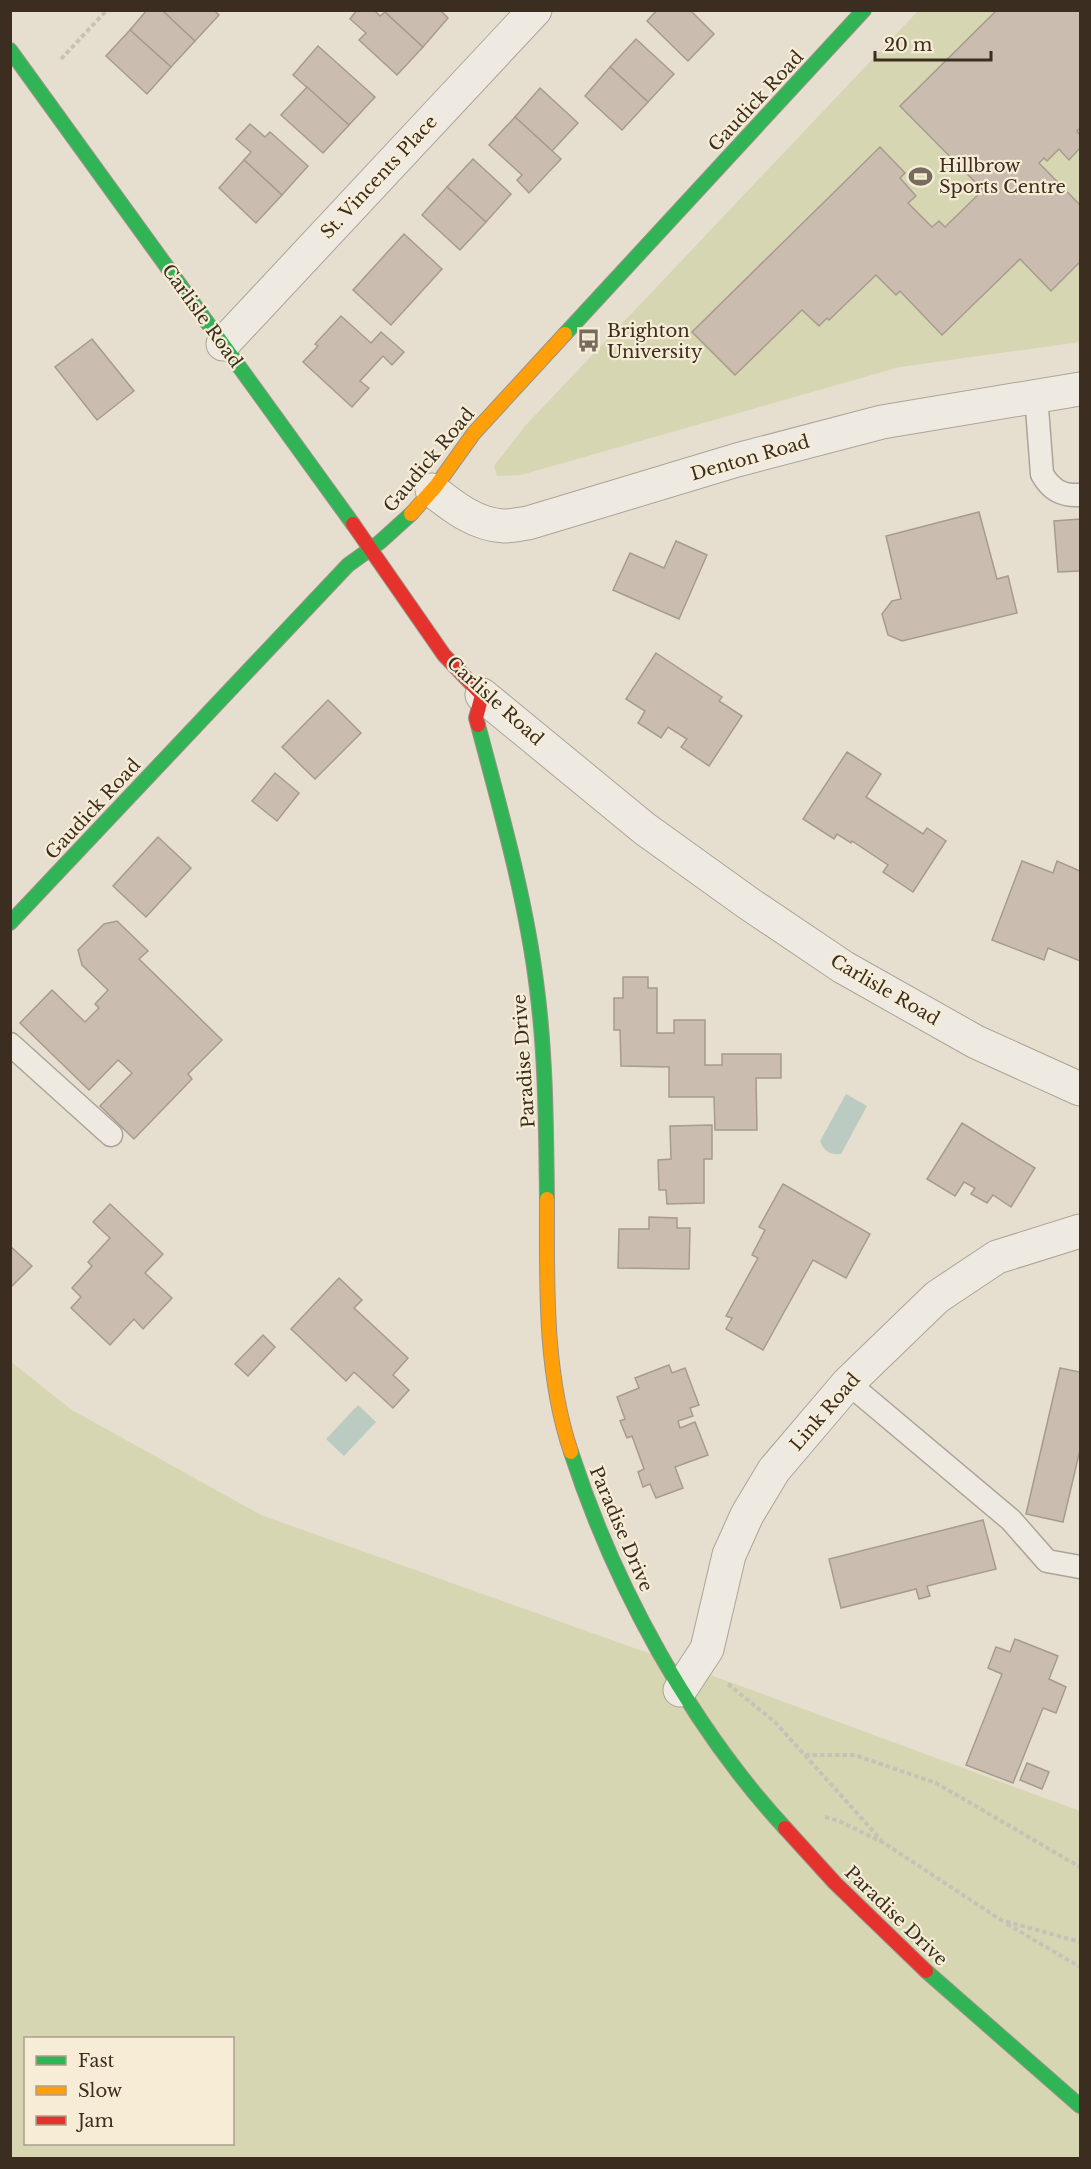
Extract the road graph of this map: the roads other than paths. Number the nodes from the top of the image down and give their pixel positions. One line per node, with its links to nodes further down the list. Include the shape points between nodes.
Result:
1 (535, 10): 4 (street, St. Vincents Place)
2 (864, 10): 7 (street, Gaudick Road, via 474,433)
3 (10, 50): 4 (street, Carlisle Road)
4 (223, 344): 9 (street, Carlisle Road)
5 (1080, 388): 6 (street, Denton Road)
6 (1036, 395): 7 (street, Denton Road, via 871,425 736,460 528,524 503,526 483,522 454,508); 8 (lane, via 1042,474 1048,485 1066,495)
7 (432, 490): 9 (street, Gaudick Road)
8 (1080, 495)
9 (371, 549): 10 (street, Carlisle Road, via 444,655); 11 (street, Gaudick Road, via 348,566)
10 (482, 694): 13 (street, Carlisle Road, via 645,829 843,967 976,1042); 18 (street, Paradise Drive, via 476,718 516,869 537,988 546,1093 551,1355 564,1432 586,1500 637,1611)
11 (10, 923)
12 (10, 1044): 14 (lane)
13 (1080, 1089)
14 (111, 1135)
15 (1080, 1231): 16 (street, Link Road, via 997,1257 937,1297)
16 (848, 1383): 17 (lane, via 1011,1520 1047,1561); 18 (street, Link Road, via 774,1470 747,1515 729,1555 707,1649)
17 (1080, 1568)
18 (680, 1690): 19 (street, Paradise Drive, via 761,1802 835,1884 935,1980)
19 (1080, 2106)

